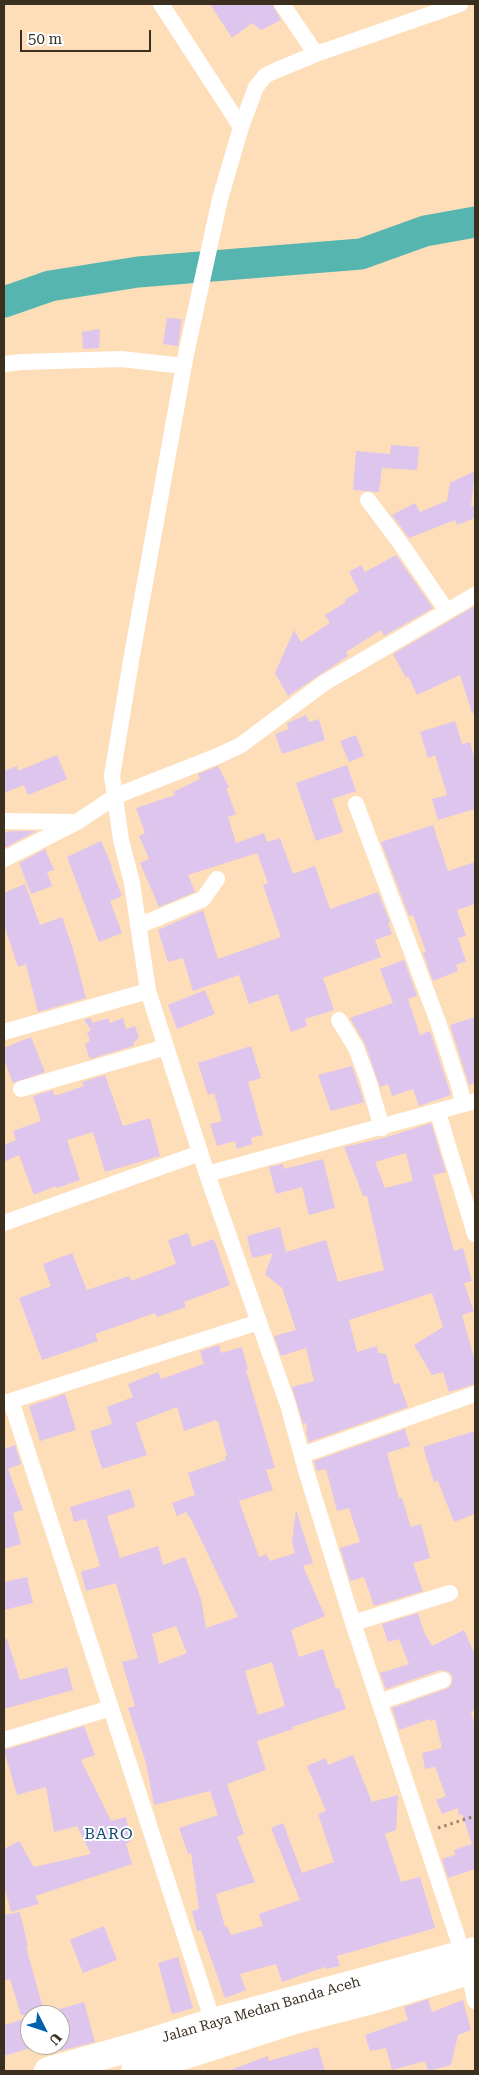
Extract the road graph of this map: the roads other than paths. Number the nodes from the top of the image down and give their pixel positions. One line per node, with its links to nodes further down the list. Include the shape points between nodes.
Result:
1 (162, 4): 5 (street)
2 (282, 4): 4 (street)
3 (460, 4): 4 (street)
4 (316, 54): 5 (street, via 262,79)
5 (241, 127): 6 (street, via 220,199)
6 (185, 360): 7 (street); 11 (street, via 112,776)
7 (4, 364)
8 (368, 500): 10 (street)
9 (475, 595): 10 (street)
10 (447, 611): 11 (street, via 324,683 241,745)
11 (116, 796): 14 (street); 17 (street)
12 (356, 804): 23 (street, via 460,1089)
13 (4, 821): 14 (street)
14 (77, 822): 15 (street)
15 (4, 859)
16 (217, 879): 17 (street, via 203,899)
17 (138, 926): 18 (street)
18 (148, 991): 20 (street); 21 (street)
19 (339, 1020): 25 (street, via 356,1048)
20 (4, 1032)
21 (166, 1047): 22 (street); 26 (street)
22 (21, 1090)
23 (469, 1103): 24 (street)
24 (438, 1113): 25 (street); 29 (street)
25 (382, 1128): 27 (street)
26 (200, 1153): 27 (street); 28 (street)
27 (207, 1174): 30 (street)
28 (4, 1223)
29 (475, 1234)
30 (259, 1322): 32 (street); 33 (street)
31 (475, 1394): 33 (street)
32 (7, 1402): 38 (street)
33 (302, 1455): 35 (street)
34 (450, 1592): 35 (street)
35 (353, 1623): 37 (street)
36 (443, 1680): 37 (street)
37 (379, 1702): 40 (street, via 422,1834)
38 (112, 1708): 39 (street); 43 (street)
39 (4, 1740)
40 (471, 1961): 41 (highway, Jalan Raya Medan Banda Aceh); 42 (street)
41 (370, 1989): 43 (highway, Jalan Raya Medan Banda Aceh); 45 (highway, Jalan Raya Medan Banda Aceh, via 295,2020)
42 (475, 2001)
43 (213, 2022): 44 (highway, Jalan Raya Medan Banda Aceh)
44 (48, 2071)
45 (134, 2071)

